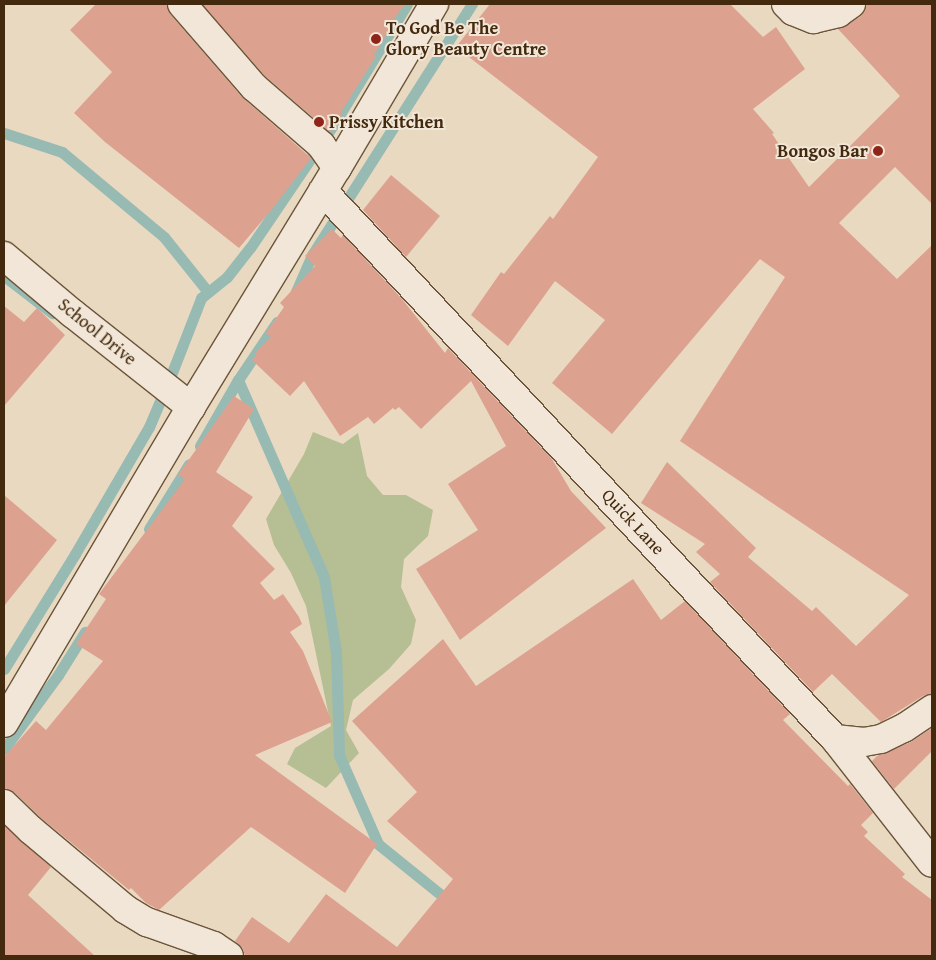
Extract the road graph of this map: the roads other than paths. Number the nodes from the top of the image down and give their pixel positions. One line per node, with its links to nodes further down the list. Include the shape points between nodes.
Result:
1 (182, 4): 5 (street, via 254,87 321,145)
2 (434, 4): 5 (street)
3 (786, 4): 4 (street, via 793,11 813,19)
4 (852, 4)
5 (337, 168): 6 (street)
6 (323, 191): 8 (street); 11 (street, Quick Lane)
7 (4, 256): 8 (street, School Drive)
8 (191, 406): 10 (street)
9 (932, 708): 11 (street, via 904,728 880,739 864,742)
10 (4, 723)
11 (835, 739): 13 (street, Quick Lane)
12 (4, 804): 14 (street, via 125,909 147,922 214,946)
13 (932, 863)
14 (229, 956)

